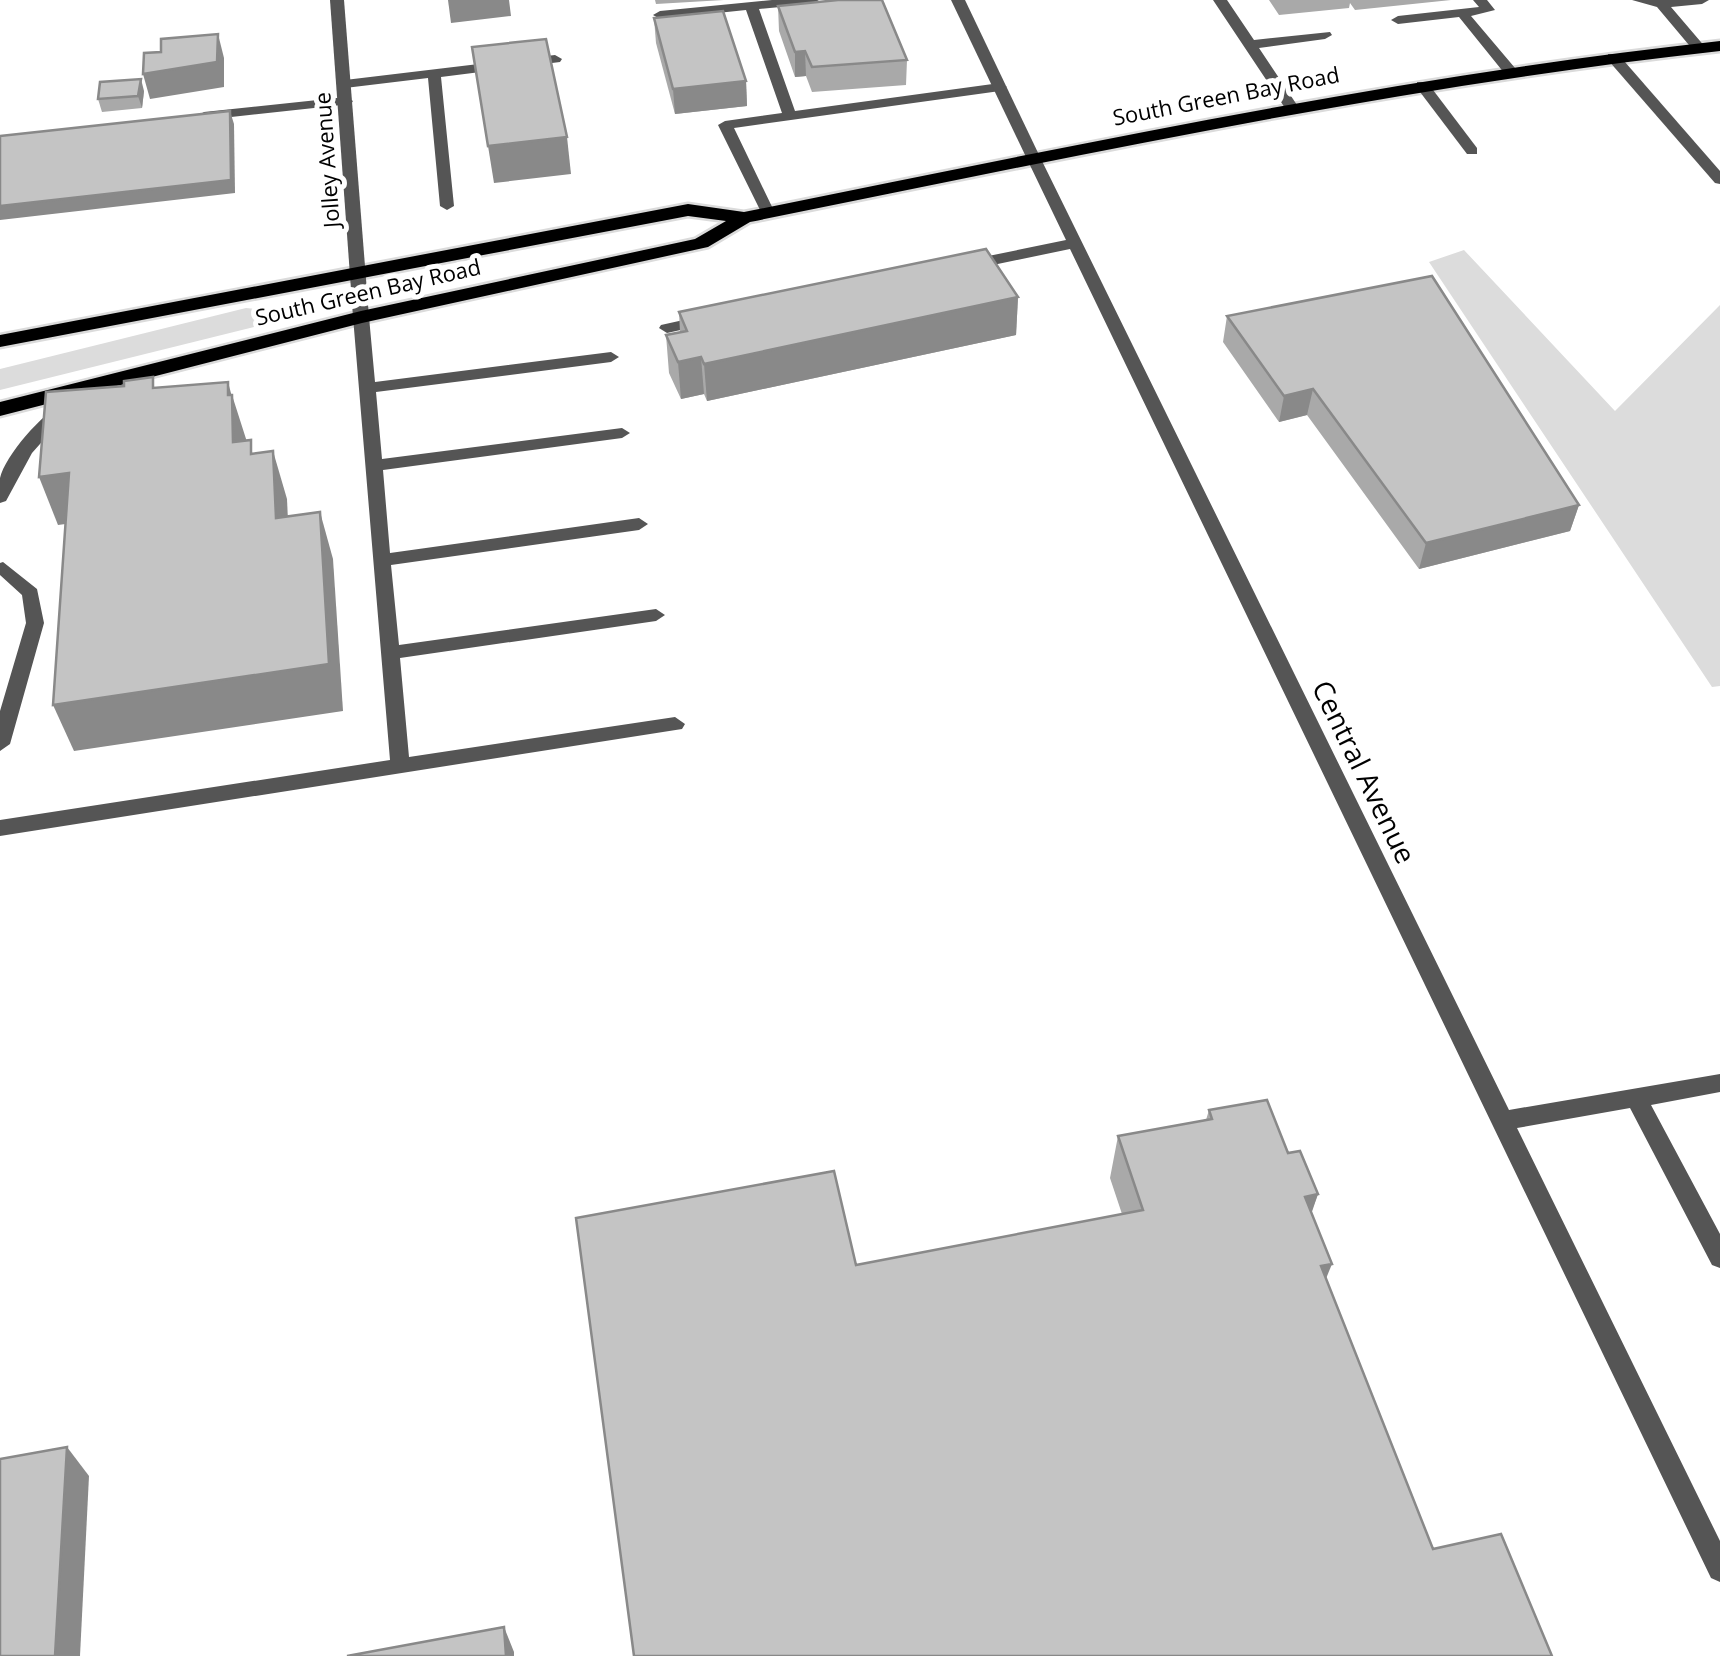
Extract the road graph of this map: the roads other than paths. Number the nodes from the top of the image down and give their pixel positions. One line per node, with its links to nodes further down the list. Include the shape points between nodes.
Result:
1 (337, 0): 21 (street, Jolley Avenue)
2 (812, 0): 9 (street)
3 (958, 0): 23 (street, Central Avenue)
4 (1220, 0): 14 (street)
5 (1480, 0): 10 (street, via 1488,10)
6 (1639, 0): 8 (street)
7 (1702, 0): 8 (street)
8 (1661, 4): 16 (street)
9 (751, 6): 11 (street); 26 (street)
10 (1462, 13): 12 (street); 19 (street)
11 (660, 15)
12 (1398, 20)
13 (1325, 34): 14 (street)
14 (1250, 45): 25 (street)
15 (1720, 46): 16 (main road, South Green Bay Road)
16 (1700, 48): 17 (main road, South Green Bay Road)
17 (1613, 57): 19 (main road, South Green Bay Road); 30 (street)
18 (554, 59): 20 (street)
19 (1510, 71): 22 (main road, South Green Bay Road)
20 (434, 73): 21 (street); 31 (street)
21 (345, 84): 24 (street, Jolley Avenue)
22 (1422, 85): 25 (main road, South Green Bay Road); 28 (street)
23 (1000, 86): 26 (street); 29 (street, Central Avenue)
24 (346, 101): 27 (street); 36 (street, Jolley Avenue)
25 (1292, 108): 29 (main road, South Green Bay Road)
26 (790, 116): 32 (street, via 725,125)
27 (192, 117)
28 (1472, 150)
29 (1034, 160): 32 (main road, South Green Bay Road); 34 (street, Central Avenue)
30 (1720, 180)
31 (447, 206)
32 (768, 213): 33 (main road, South Green Bay Road)
33 (744, 218): 36 (main road, South Green Bay Road, via 688,210); 38 (main road, South Green Bay Road, via 701,243)
34 (1075, 243): 35 (street); 60 (street, Central Avenue)
35 (958, 268)
36 (358, 272): 38 (street, Jolley Avenue); 40 (main road, South Green Bay Road)
37 (725, 316): 39 (street)
38 (361, 317): 42 (main road, South Green Bay Road); 43 (street, Jolley Avenue)
39 (667, 328)
40 (0, 341)
41 (611, 356): 43 (street)
42 (96, 383): 44 (main road, South Green Bay Road); 47 (street, via 39,430 14,462)
43 (368, 388): 46 (street, Jolley Avenue)
44 (0, 409)
45 (622, 433): 46 (street)
46 (374, 466): 50 (street, Jolley Avenue)
47 (0, 497)
48 (639, 524): 50 (street)
49 (0, 547): 51 (street)
50 (382, 560): 53 (street, Jolley Avenue)
51 (2, 568): 55 (street, via 30,593 36,622)
52 (656, 614): 53 (street)
53 (390, 654): 56 (street, Jolley Avenue)
54 (675, 724): 56 (street)
55 (0, 744)
56 (400, 766): 57 (street)
57 (0, 828)
58 (1720, 1083): 59 (street)
59 (1636, 1098): 60 (street); 61 (street)
60 (1504, 1122): 62 (street, Central Avenue)
61 (1720, 1257)
62 (1720, 1569)

